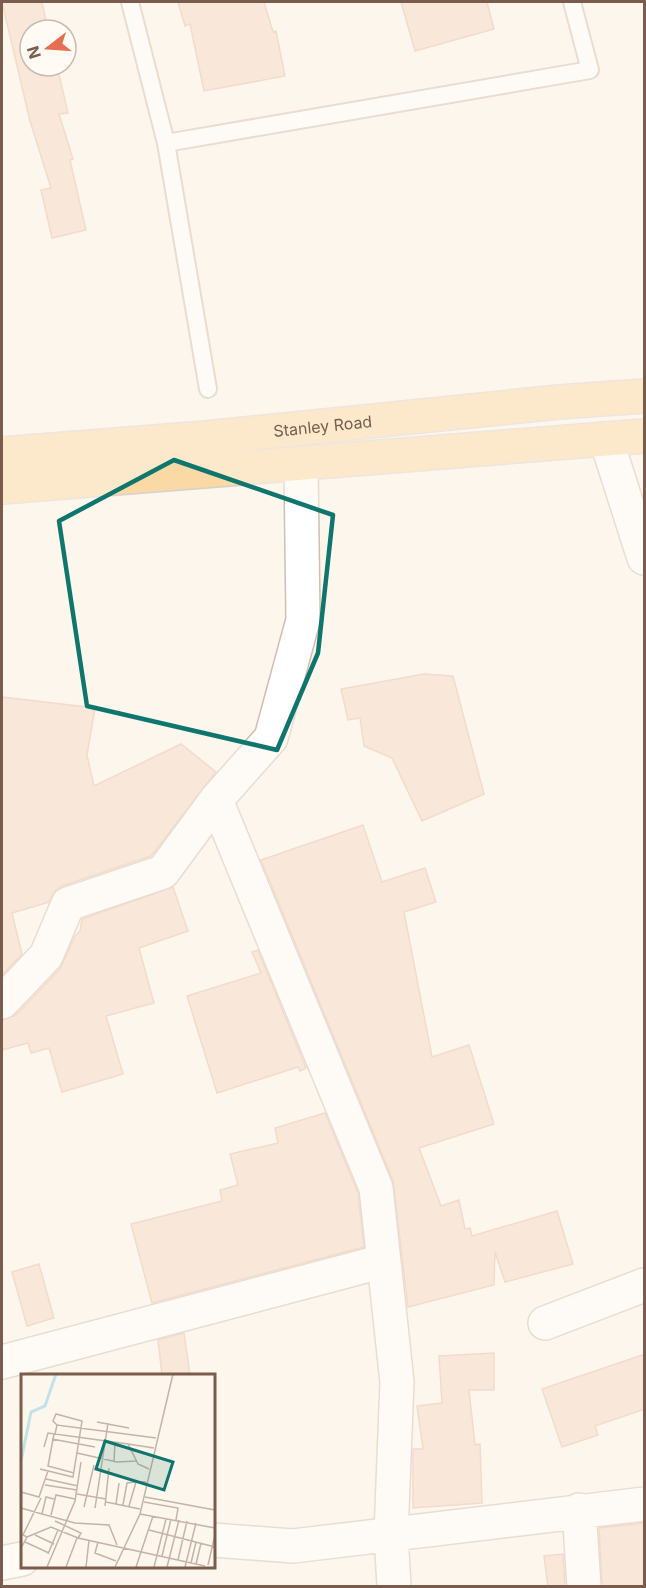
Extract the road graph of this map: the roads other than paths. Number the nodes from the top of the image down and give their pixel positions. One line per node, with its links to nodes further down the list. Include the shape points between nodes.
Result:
1 (130, 2): 3 (lane)
2 (572, 2): 3 (lane, via 590,70)
3 (166, 143): 4 (lane)
4 (208, 389)
5 (645, 396): 8 (main road, Stanley Road)
6 (645, 436): 7 (main road)
7 (606, 439): 9 (main road); 11 (street)
8 (2, 454)
9 (301, 464): 10 (main road); 12 (street, via 303,620 272,738)
10 (2, 487)
11 (645, 558)
12 (216, 800): 13 (street, via 163,872 68,904 46,956); 14 (street, via 376,1188)
13 (2, 1002)
14 (384, 1261): 17 (street); 20 (street, via 397,1382)
15 (645, 1285): 16 (street)
16 (545, 1323)
17 (2, 1362)
18 (645, 1504): 19 (street)
19 (579, 1510): 20 (street); 25 (street)
20 (391, 1534): 21 (street, via 293,1546); 24 (street)
21 (214, 1540)
22 (21, 1558): 23 (street)
23 (2, 1563)
24 (394, 1587)
25 (584, 1587)

